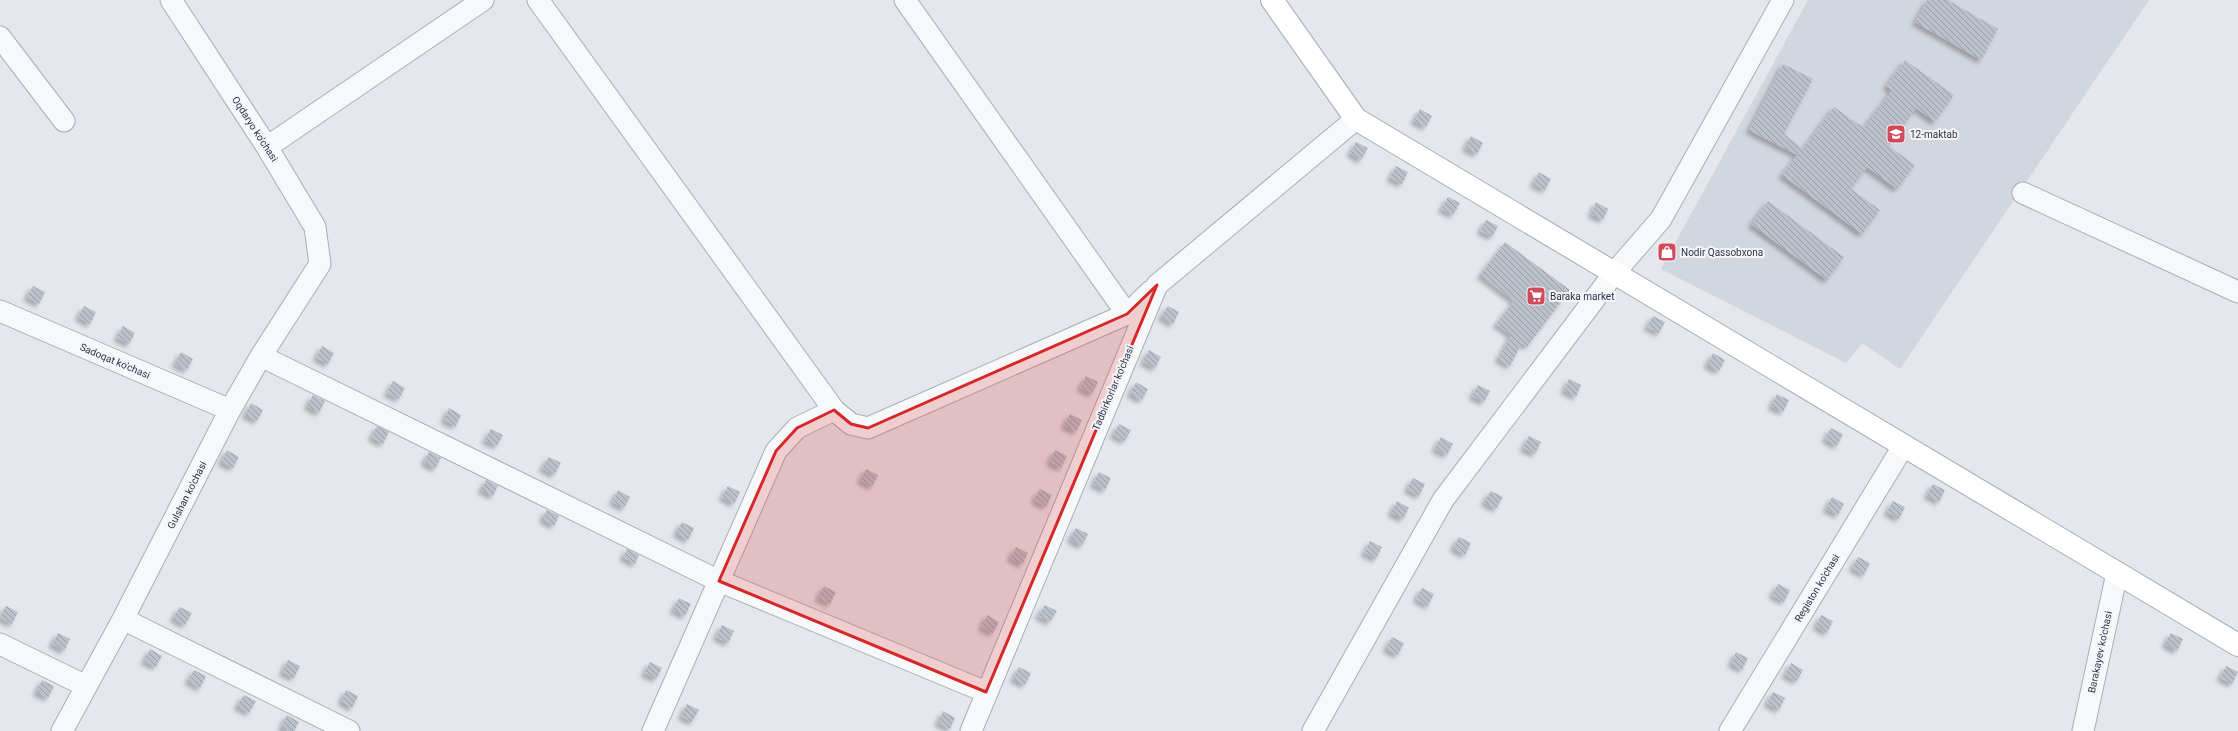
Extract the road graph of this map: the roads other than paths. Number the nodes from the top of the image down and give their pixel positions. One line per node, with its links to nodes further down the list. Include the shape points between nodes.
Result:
1 (171, 0): 10 (street, Oqdaryo ko'chasi)
2 (483, 0): 10 (street)
3 (538, 0): 20 (street)
4 (905, 0): 17 (street)
5 (1272, 0): 8 (main road)
6 (1778, 3): 13 (street, via 1661,218)
7 (0, 37): 9 (street)
8 (1356, 119): 13 (main road); 14 (street, Tadbirkorlar ko'chasi)
9 (64, 121)
10 (267, 147): 12 (street, Oqdaryo ko'chasi, via 315,227)
11 (2023, 193): 15 (street)
12 (320, 264): 18 (street, Gulshan ko'chasi)
13 (1615, 272): 21 (main road); 33 (street, via 1443,500)
14 (1157, 285): 17 (street); 28 (street, Tadbirkorlar ko'chasi)
15 (2238, 292)
16 (0, 311): 19 (street, Sadoqat ko'chasi)
17 (1127, 314): 20 (street, via 868,428 851,424)
18 (261, 356): 19 (street, Gulshan ko'chasi); 23 (street)
19 (230, 410): 24 (street, Gulshan ko'chasi)
20 (834, 410): 23 (street, via 797,428 776,451)
21 (1904, 445): 22 (main road); 34 (street, Registon ko'chasi)
22 (2117, 573): 26 (main road); 35 (street, Barakayev ko'chasi)
23 (718, 581): 28 (street); 31 (street)
24 (123, 619): 27 (street, Gulshan ko'chasi); 30 (street)
25 (0, 644): 27 (street)
26 (2238, 646)
27 (86, 686): 29 (street, Gulshan ko'chasi)
28 (986, 692): 32 (street, Tadbirkorlar ko'chasi)
29 (62, 731)
30 (349, 731)
31 (653, 731)
32 (971, 731)
33 (1313, 731)
34 (1730, 731)
35 (2083, 731)

